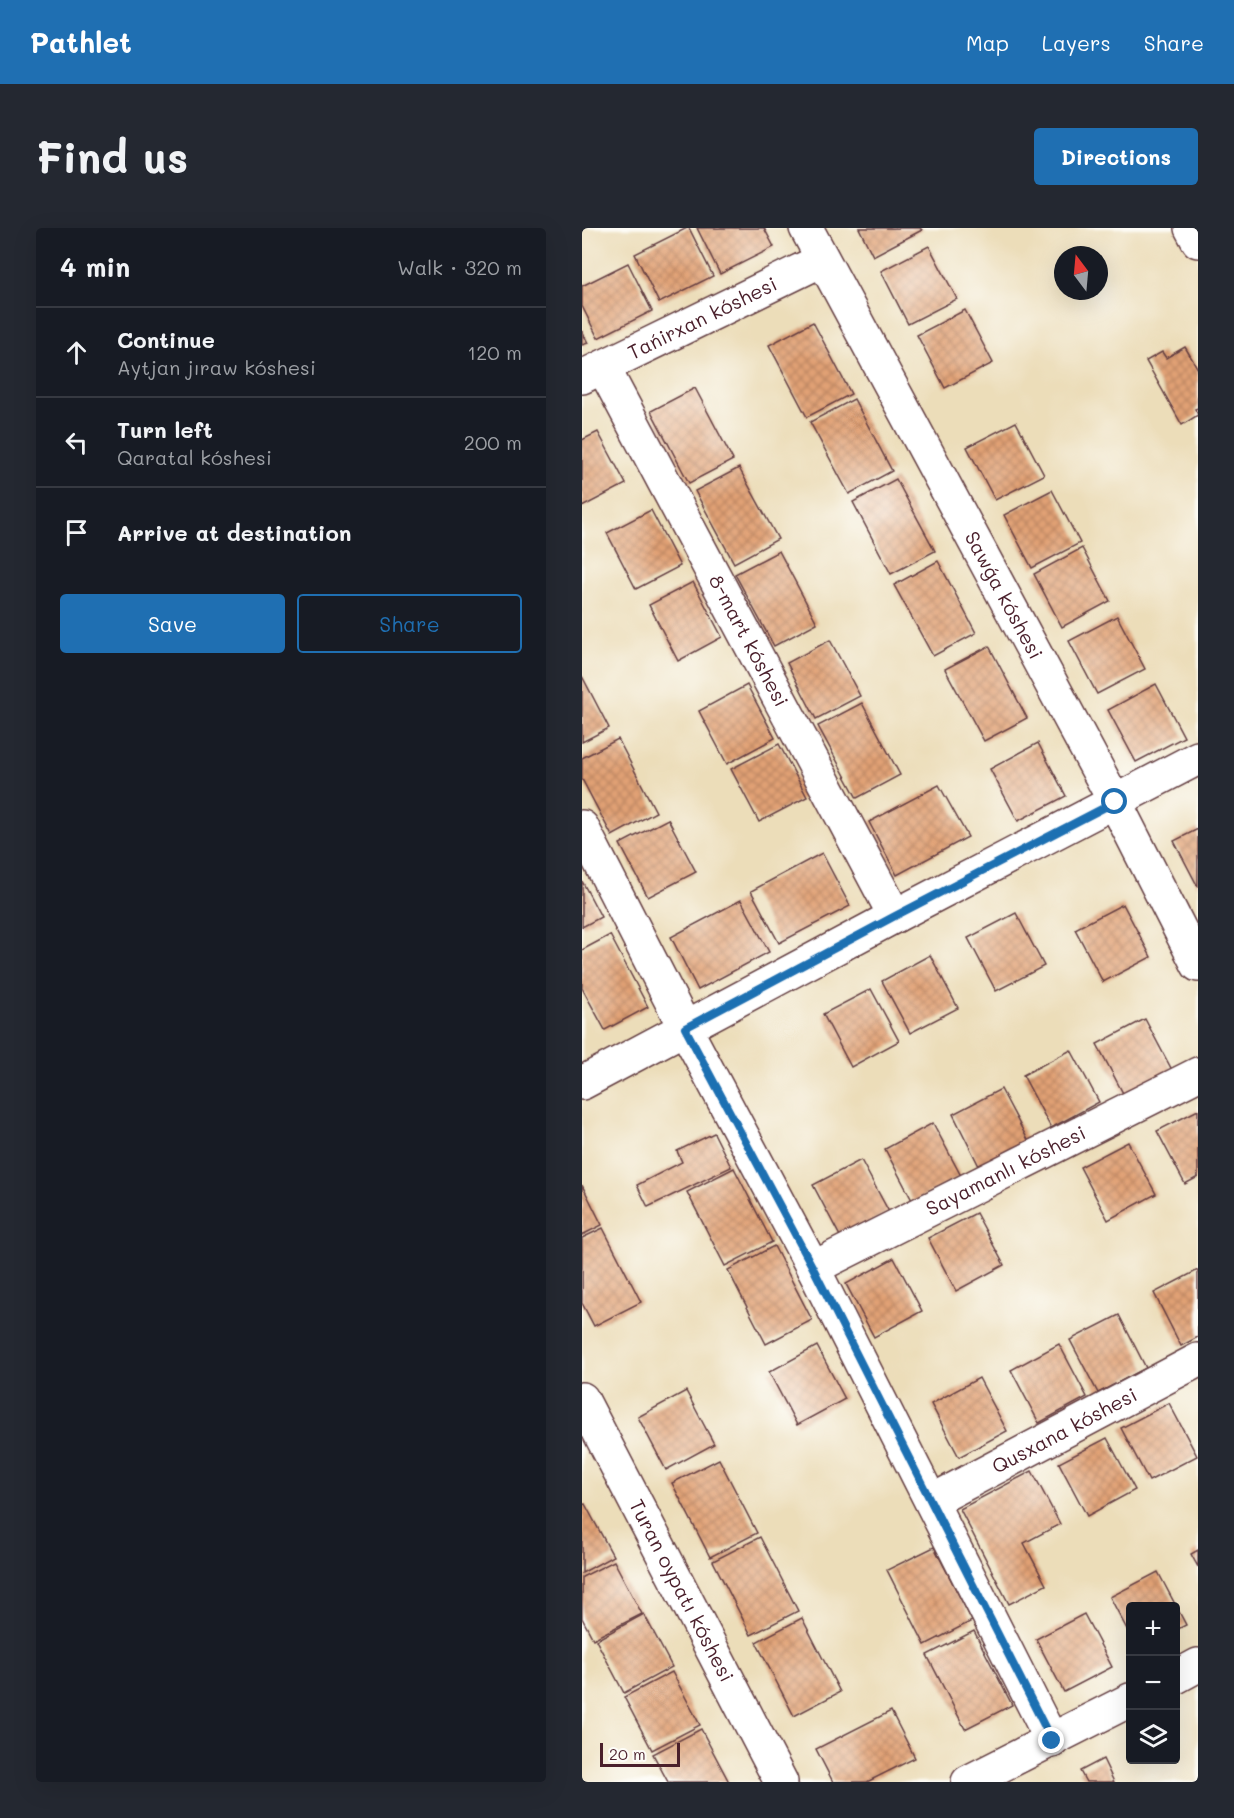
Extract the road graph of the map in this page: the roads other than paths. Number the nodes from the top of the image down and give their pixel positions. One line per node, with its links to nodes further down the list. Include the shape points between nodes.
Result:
1 (806, 228): 4 (street, Sawǵa kóshesi)
2 (1191, 228): 3 (street)
3 (1198, 242)
4 (822, 260): 5 (street, Tańirxan kóshesi); 7 (street, Sawǵa kóshesi)
5 (592, 372): 9 (street, 8-mart kóshesi)
6 (1198, 758): 7 (street)
7 (1115, 802): 9 (street); 10 (street, Sawǵa kóshesi)
8 (582, 827): 11 (street)
9 (895, 916): 11 (street)
10 (1198, 965)
11 (685, 1028): 13 (street); 14 (street)
12 (1198, 1074): 14 (street, Sayamanlı kóshesi)
13 (582, 1083)
14 (813, 1268): 17 (street)
15 (1198, 1360): 17 (street, Qusxana kóshesi)
16 (582, 1399): 22 (street, Turan oypatı kóshesi)
17 (932, 1501): 21 (street)
18 (1198, 1665): 19 (street)
19 (1180, 1675)
20 (1126, 1703): 21 (street)
21 (1052, 1741): 23 (street)
22 (781, 1782)
23 (968, 1782)

